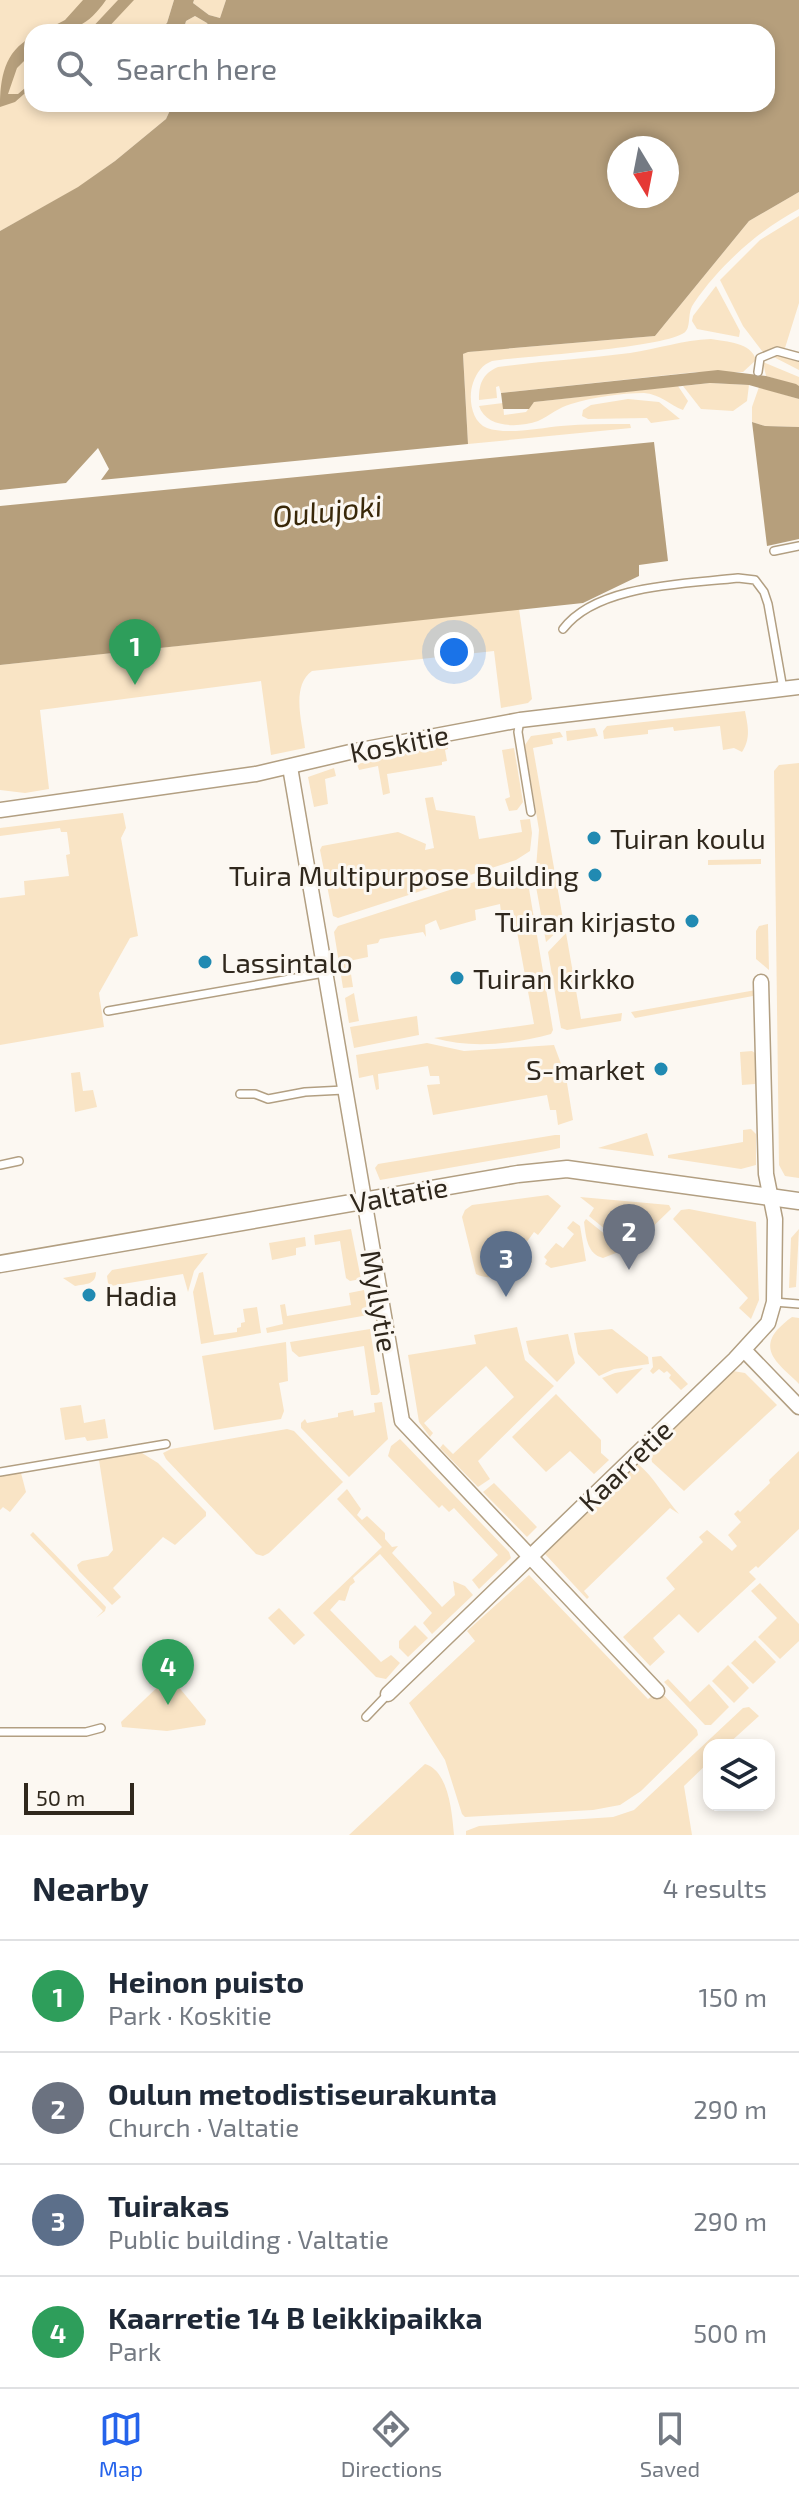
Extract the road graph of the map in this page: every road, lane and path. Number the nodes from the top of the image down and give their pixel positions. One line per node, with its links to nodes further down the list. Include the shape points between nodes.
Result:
1 (799, 357): 2 (lane, via 777,351 760,358)
2 (758, 372)
3 (799, 546): 4 (lane)
4 (774, 551)
5 (563, 629): 7 (lane, via 573,616 633,591 755,580 768,604)
6 (799, 687): 7 (street, Koskitie)
7 (783, 689): 8 (street, Koskitie)
8 (520, 720): 9 (street, Koskitie); 11 (lane)
9 (290, 767): 10 (street, Koskitie); 12 (street, Myllytie)
10 (0, 810)
11 (531, 812)
12 (324, 973): 14 (lane); 15 (street, Myllytie)
13 (761, 982): 19 (street, Kaarretie)
14 (108, 1011)
15 (344, 1090): 16 (lane, via 268,1099); 20 (street, Myllytie)
16 (240, 1094)
17 (19, 1161): 18 (lane)
18 (0, 1165)
19 (770, 1197): 20 (street, Valtatie, via 567,1169); 21 (street, Valtatie); 23 (street, Kaarretie, via 775,1219)
20 (362, 1201): 22 (street, Valtatie); 29 (street, Myllytie, via 402,1421)
21 (799, 1201)
22 (0, 1264)
23 (774, 1302): 24 (lane); 25 (street, Kaarretie, via 768,1323)
24 (799, 1304)
25 (744, 1350): 26 (street); 29 (street, Kaarretie)
26 (799, 1407)
27 (166, 1444): 28 (lane)
28 (0, 1472)
29 (529, 1556): 30 (street, Myllytie); 31 (street, Kaarretie)
30 (657, 1691)
31 (388, 1694): 32 (lane)
32 (366, 1717)
33 (101, 1728): 34 (lane)
34 (0, 1732)

